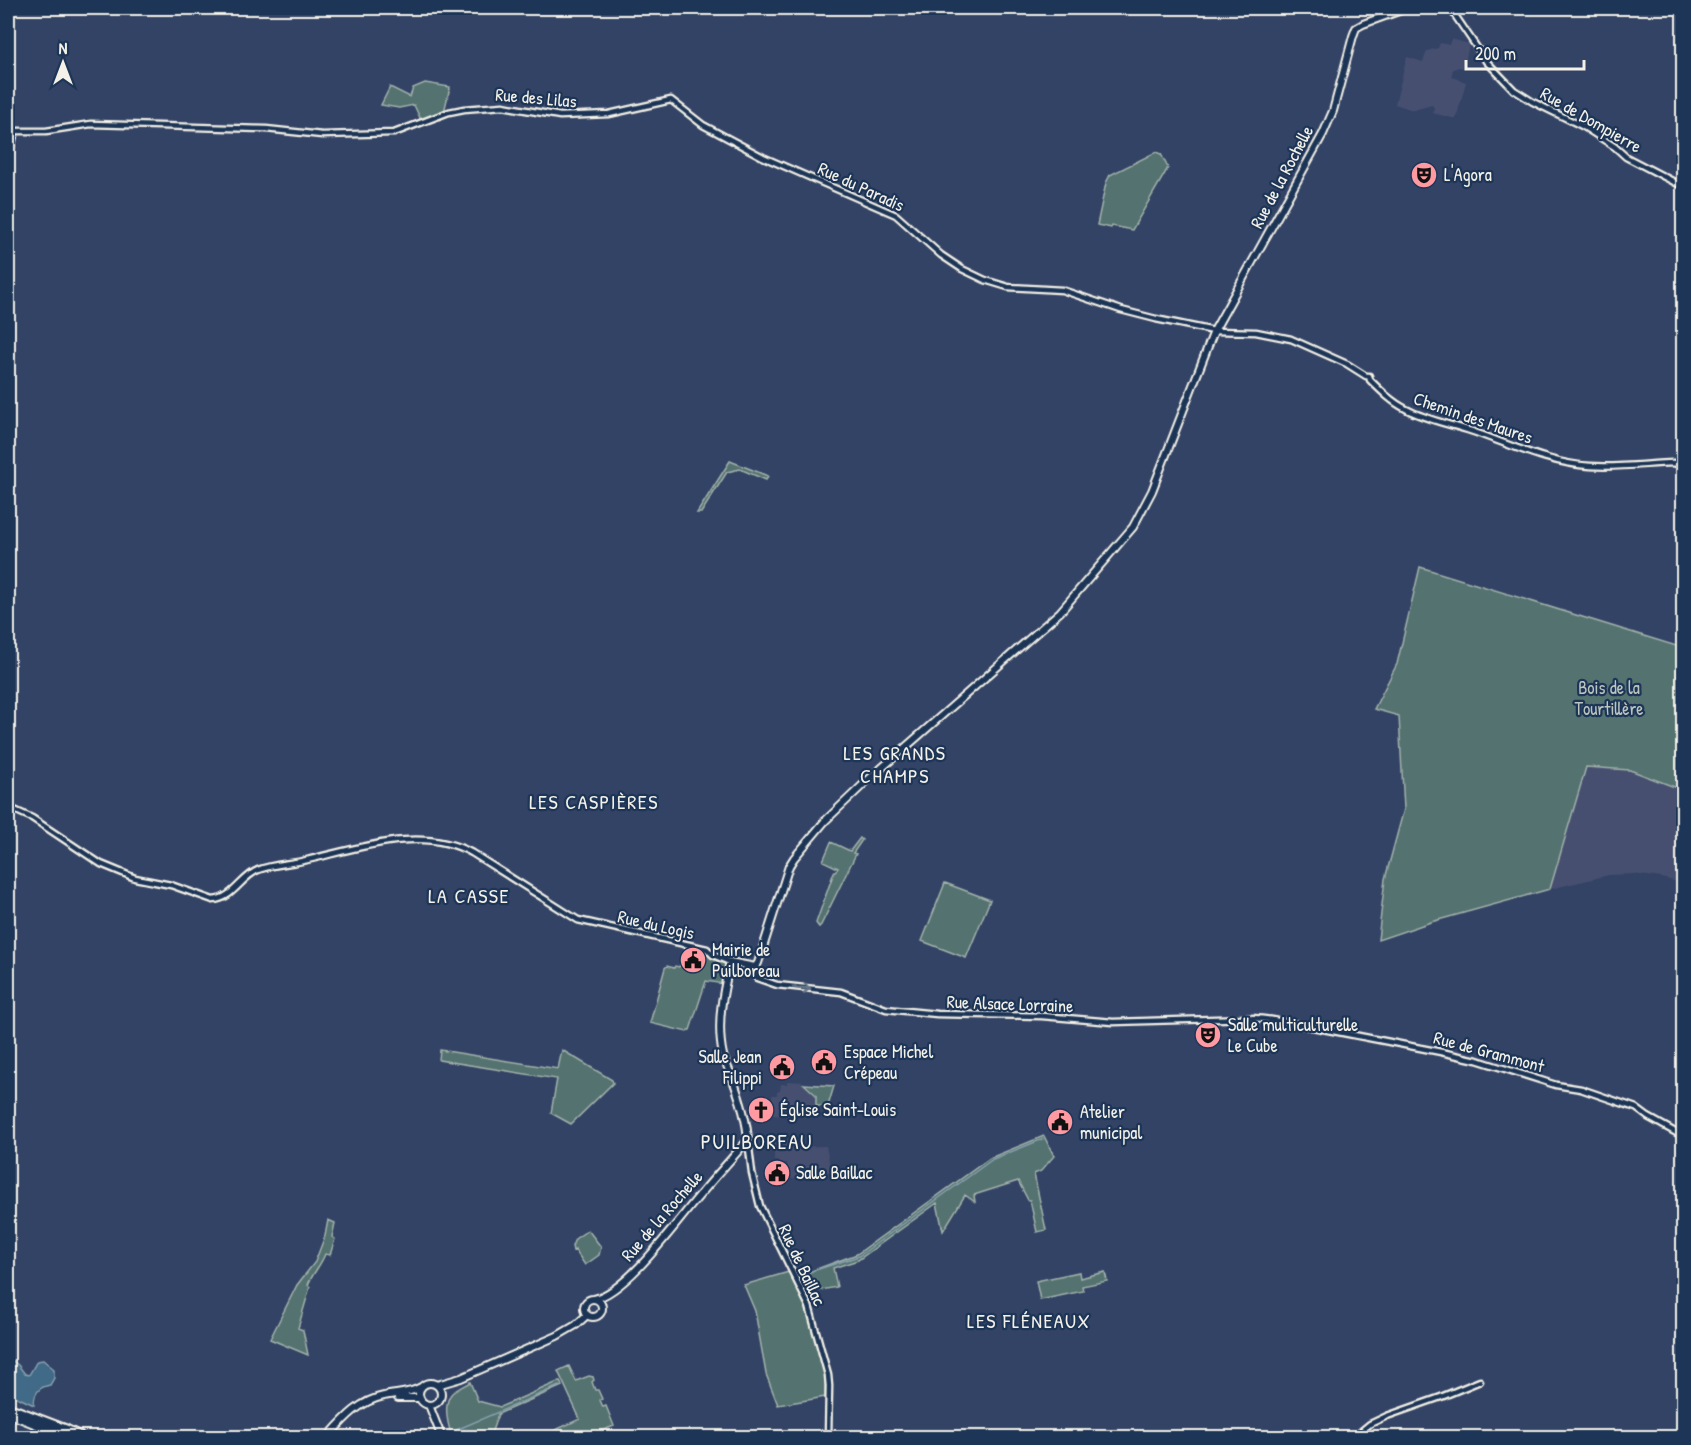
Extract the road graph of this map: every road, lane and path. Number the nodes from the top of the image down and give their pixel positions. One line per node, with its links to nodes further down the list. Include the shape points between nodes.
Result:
1 (1407, 8): 6 (main road, Rue de la Rochelle, via 1356,28 1323,134)
2 (1450, 9): 5 (street, Rue de Dompierre, via 1486,61 1514,90)
3 (671, 100): 4 (street, Rue des Lilas, via 609,114 560,116 503,106 464,109 401,132 365,134 91,124 15,131); 6 (street, Rue du Paradis, via 703,125 763,157 896,215 941,255 985,280 1008,287 1062,290 1148,317)
4 (8, 161)
5 (1683, 187)
6 (1214, 331): 7 (street, Chemin des Maures, via 1256,332 1291,339 1369,376 1404,409 1570,464); 10 (main road, Rue de la Rochelle, via 1152,490 1133,527 1060,612 868,780 819,828 789,866)
7 (1683, 465)
8 (8, 807): 9 (street, Rue du Logis, via 32,818 100,864 213,900 220,900 249,875 266,867 363,845 436,840 464,848 574,918 706,949)
9 (730, 962): 10 (main road); 13 (main road, via 720,1019 723,1052)
10 (755, 967): 11 (street, Rue Alsace Lorraine, one-way to 11, via 755,976 760,980 841,992 886,1009 1113,1022 1250,1017)
11 (1278, 1022): 12 (street, Rue de Grammont, via 1441,1052 1581,1089 1636,1108)
12 (1683, 1137)
13 (748, 1140): 14 (main road, Rue de la Rochelle); 15 (street, Rue de Baillac)
14 (738, 1151): 15 (street); 16 (main road, Rue de la Rochelle, via 641,1265)
15 (750, 1155): 33 (street, Rue de Baillac, via 754,1186 764,1215 813,1318 828,1375)
16 (604, 1296): 17 (main road, Rue de la Rochelle); 18 (main road, Rue de la Rochelle)
17 (594, 1299): 18 (main road); 19 (main road, via 586,1302)
18 (601, 1304): 19 (main road, via 598,1315)
19 (586, 1313): 20 (main road, via 557,1336)
20 (462, 1378): 22 (main road); 24 (main road)
21 (1480, 1381): 34 (street, via 1387,1416)
22 (437, 1385): 23 (main road, via 427,1383); 24 (main road)
23 (421, 1387): 25 (main road); 31 (main road, via 363,1403)
24 (442, 1394): 26 (main road)
25 (420, 1398): 26 (main road); 31 (main road, via 391,1398 373,1403)
26 (433, 1404): 32 (main road)
27 (8, 1407): 30 (highway)
28 (8, 1413): 29 (highway)
29 (70, 1437)
30 (84, 1437)
31 (328, 1437)
32 (442, 1437)
33 (828, 1437)
34 (1353, 1437)

